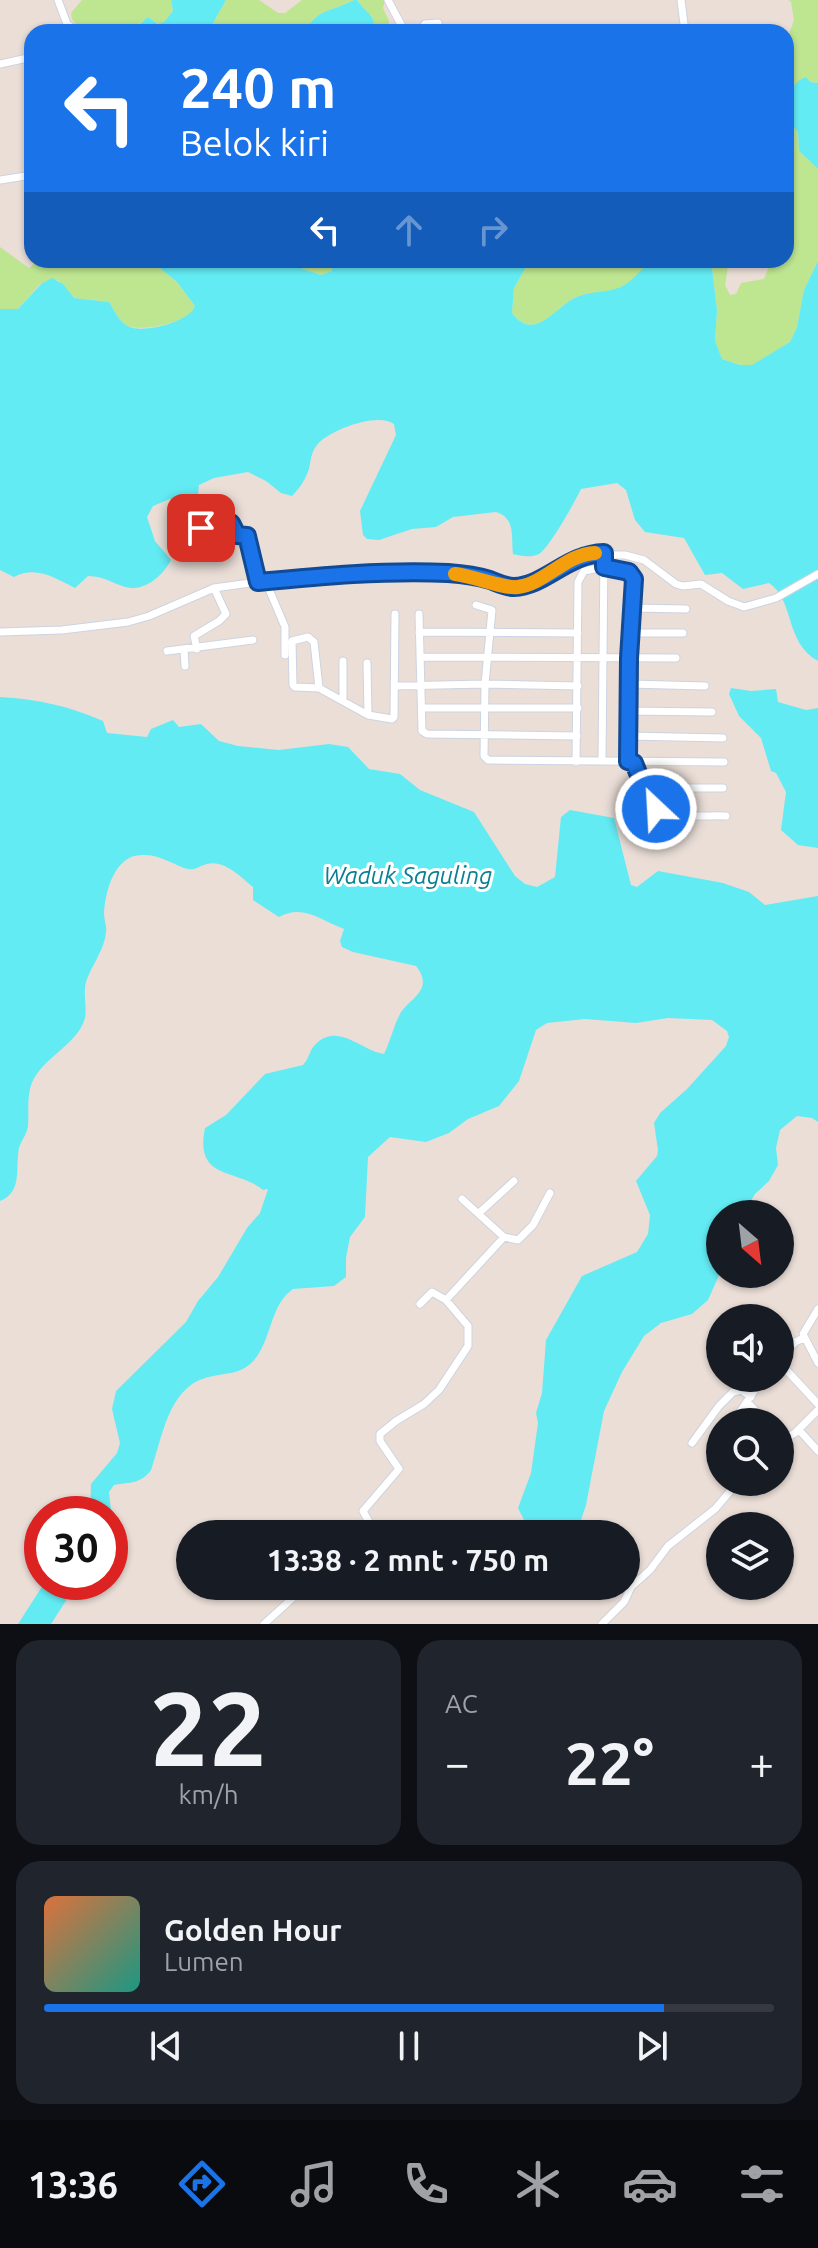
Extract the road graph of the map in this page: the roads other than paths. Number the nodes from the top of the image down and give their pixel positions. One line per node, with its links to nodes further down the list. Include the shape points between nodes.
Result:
1 (58, 0): 4 (street)
2 (388, 0): 5 (street)
3 (681, 0): 6 (street)
4 (67, 24)
5 (401, 24)
6 (684, 24)
7 (24, 59): 8 (street)
8 (0, 64)
9 (24, 176): 10 (street)
10 (0, 180)
11 (198, 538): 15 (street, via 201,528 217,520 231,523 237,535 247,536)
12 (604, 553): 13 (street); 14 (street, via 644,560 683,586 701,584 744,607 779,596); 15 (street, via 566,562 515,587 445,573)
13 (604, 567): 18 (street, via 629,572 634,579); 25 (street, via 581,574); 38 (street)
14 (818, 574)
15 (262, 582): 16 (street); 32 (street, via 285,627)
16 (214, 588): 22 (street, via 128,622); 29 (street, via 226,614 194,636)
17 (476, 605): 24 (street, via 492,610)
18 (632, 608): 19 (street); 26 (street)
19 (686, 609)
20 (395, 614): 44 (street)
21 (419, 614): 23 (street)
22 (0, 632)
23 (419, 632): 24 (street); 33 (street)
24 (490, 633): 25 (street); 37 (street)
25 (578, 633): 34 (street)
26 (630, 633): 27 (street); 35 (street)
27 (683, 633)
28 (253, 640): 29 (street)
29 (197, 649): 30 (street)
30 (184, 650): 31 (street); 41 (street)
31 (167, 651)
32 (285, 655)
33 (420, 657): 37 (street); 45 (street)
34 (578, 657): 37 (street); 38 (street); 46 (street)
35 (629, 658): 36 (street); 38 (street); 43 (street)
36 (676, 658)
37 (489, 659): 42 (street)
38 (604, 659): 60 (street)
39 (343, 661): 49 (street)
40 (367, 663): 55 (street)
41 (185, 666)
42 (485, 684): 45 (street); 46 (street); 50 (street)
43 (630, 684): 47 (street); 53 (street)
44 (395, 686): 45 (street); 55 (street, via 394,717)
45 (421, 686): 51 (street)
46 (578, 686): 52 (street)
47 (705, 686)
48 (319, 688): 48 (street, via 293,685 292,641 308,637 314,642); 49 (street)
49 (343, 701): 55 (street)
50 (484, 707): 51 (street); 52 (street); 56 (street)
51 (422, 708): 56 (street, via 422,731 427,734)
52 (578, 708): 57 (street)
53 (628, 711): 54 (street); 58 (street)
54 (712, 712)
55 (368, 715)
56 (484, 734): 57 (street); 61 (street, via 488,760)
57 (577, 736): 61 (street)
58 (628, 736): 59 (street); 62 (street)
59 (723, 738)
60 (602, 761): 61 (street); 62 (street)
61 (576, 762)
62 (631, 762): 63 (street); 64 (street)
63 (724, 762)
64 (645, 788): 65 (street); 66 (street, via 656,809)
65 (723, 788)
66 (726, 816)
67 (514, 1181): 70 (street)
68 (550, 1193): 71 (street, via 521,1239)
69 (462, 1199): 70 (street)
70 (479, 1213): 71 (street)
71 (504, 1237): 72 (street)
72 (446, 1300): 73 (street, via 432,1292); 89 (street, via 468,1326 468,1346 439,1390 380,1434 399,1469 363,1511)
73 (420, 1304)
74 (818, 1309): 75 (street)
75 (804, 1338): 76 (street); 77 (street)
76 (794, 1343)
77 (818, 1363)
78 (794, 1378): 81 (street)
79 (753, 1392): 80 (street)
80 (749, 1400): 82 (street); 83 (street); 86 (street, via 741,1390 730,1394)
81 (818, 1407): 84 (street)
82 (743, 1408)
83 (756, 1408)
84 (799, 1430): 85 (street); 87 (street)
85 (794, 1433)
86 (692, 1443)
87 (818, 1451)
88 (726, 1496): 92 (street, via 668,1546)
89 (368, 1520)
90 (291, 1600): 91 (street)
91 (264, 1624)
92 (602, 1624)

